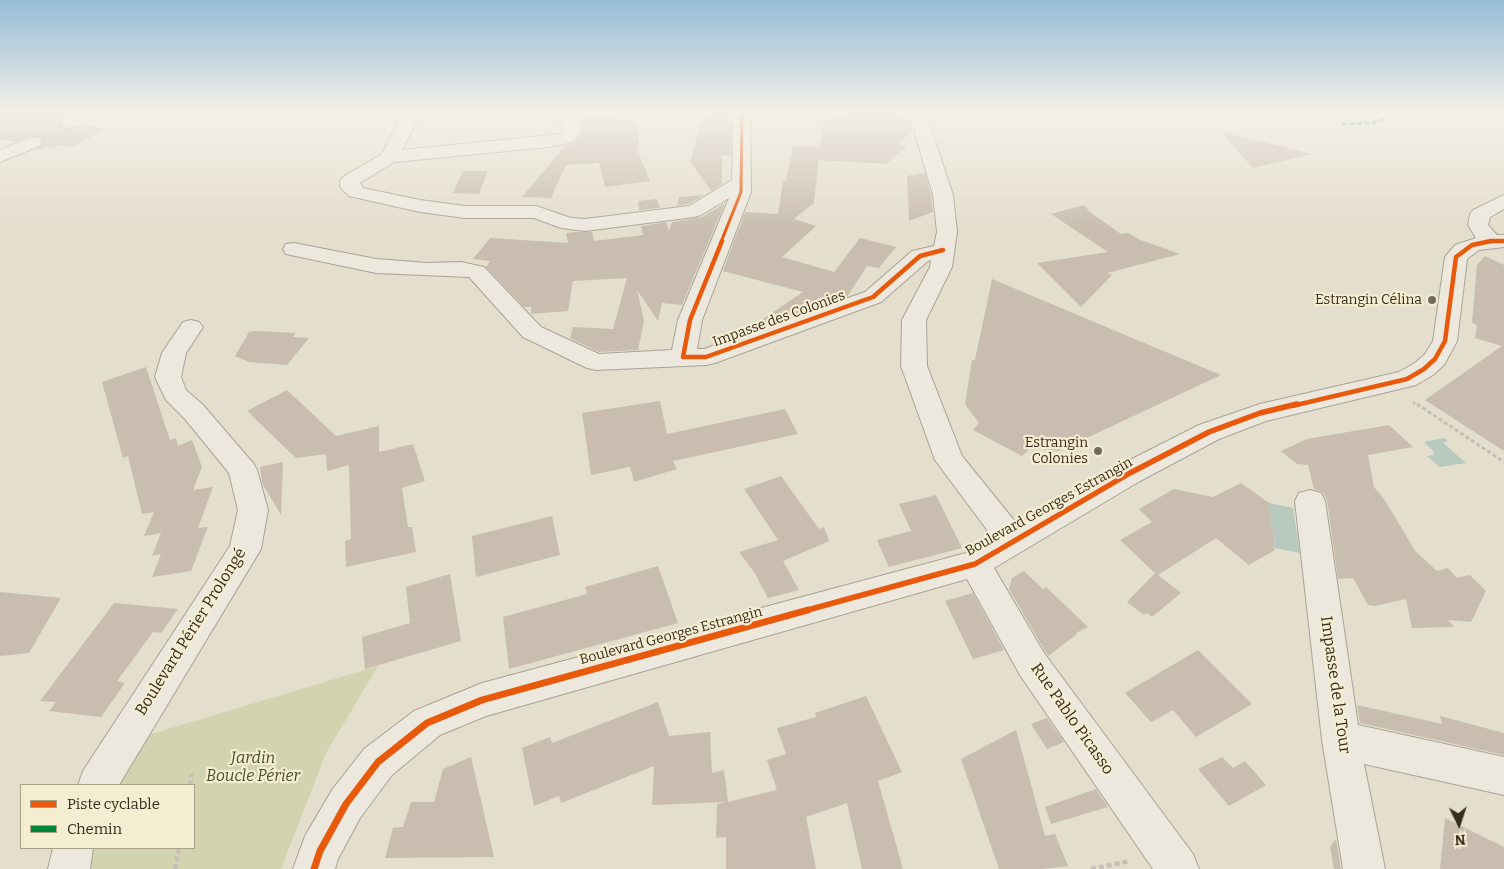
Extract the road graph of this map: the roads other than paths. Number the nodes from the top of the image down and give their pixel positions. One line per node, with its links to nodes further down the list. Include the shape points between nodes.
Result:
1 (13, 152): 7 (street)
2 (392, 152): 6 (street)
3 (447, 152): 6 (street)
4 (741, 152): 8 (street)
5 (931, 152): 12 (street, via 943,195 947,232)
6 (389, 157): 8 (street, via 350,182 350,187 356,192 420,206 466,212 536,212 568,224 595,224 694,211)
7 (0, 158)
8 (741, 182): 14 (street, via 741,192 690,320)
9 (1504, 201): 10 (street, via 1480,214 1478,225 1482,232)
10 (1498, 241): 16 (street, Boulevard Georges Estrangin, via 1472,245 1456,256 1445,341 1435,359 1424,369 1407,379 1260,413 1209,432 1130,473)
11 (294, 249): 14 (street, Impasse des Colonies, via 376,266 476,272 532,332 596,362)
12 (943, 250): 14 (street, Impasse des Colonies, via 920,256 873,297 706,358); 16 (street, via 941,267 914,320 914,366 949,460)
13 (191, 327): 20 (street, Boulevard Périer Prolongé, via 174,352 168,377 175,394 243,470 253,510 244,549)
14 (683, 357)
15 (1310, 501): 18 (street, Impasse de la Tour)
16 (1014, 542): 17 (street, Boulevard Georges Estrangin)
17 (975, 564): 23 (street, Boulevard Georges Estrangin, via 482,700 428,723 378,762 346,804 320,851); 24 (street, Rue Pablo Picasso, via 1032,664)
18 (1341, 740): 19 (street); 25 (street, Impasse de la Tour)
19 (1504, 776)
20 (98, 784)
21 (73, 849): 22 (street)
22 (69, 869)
23 (314, 869)
24 (1178, 869)
25 (1364, 869)

